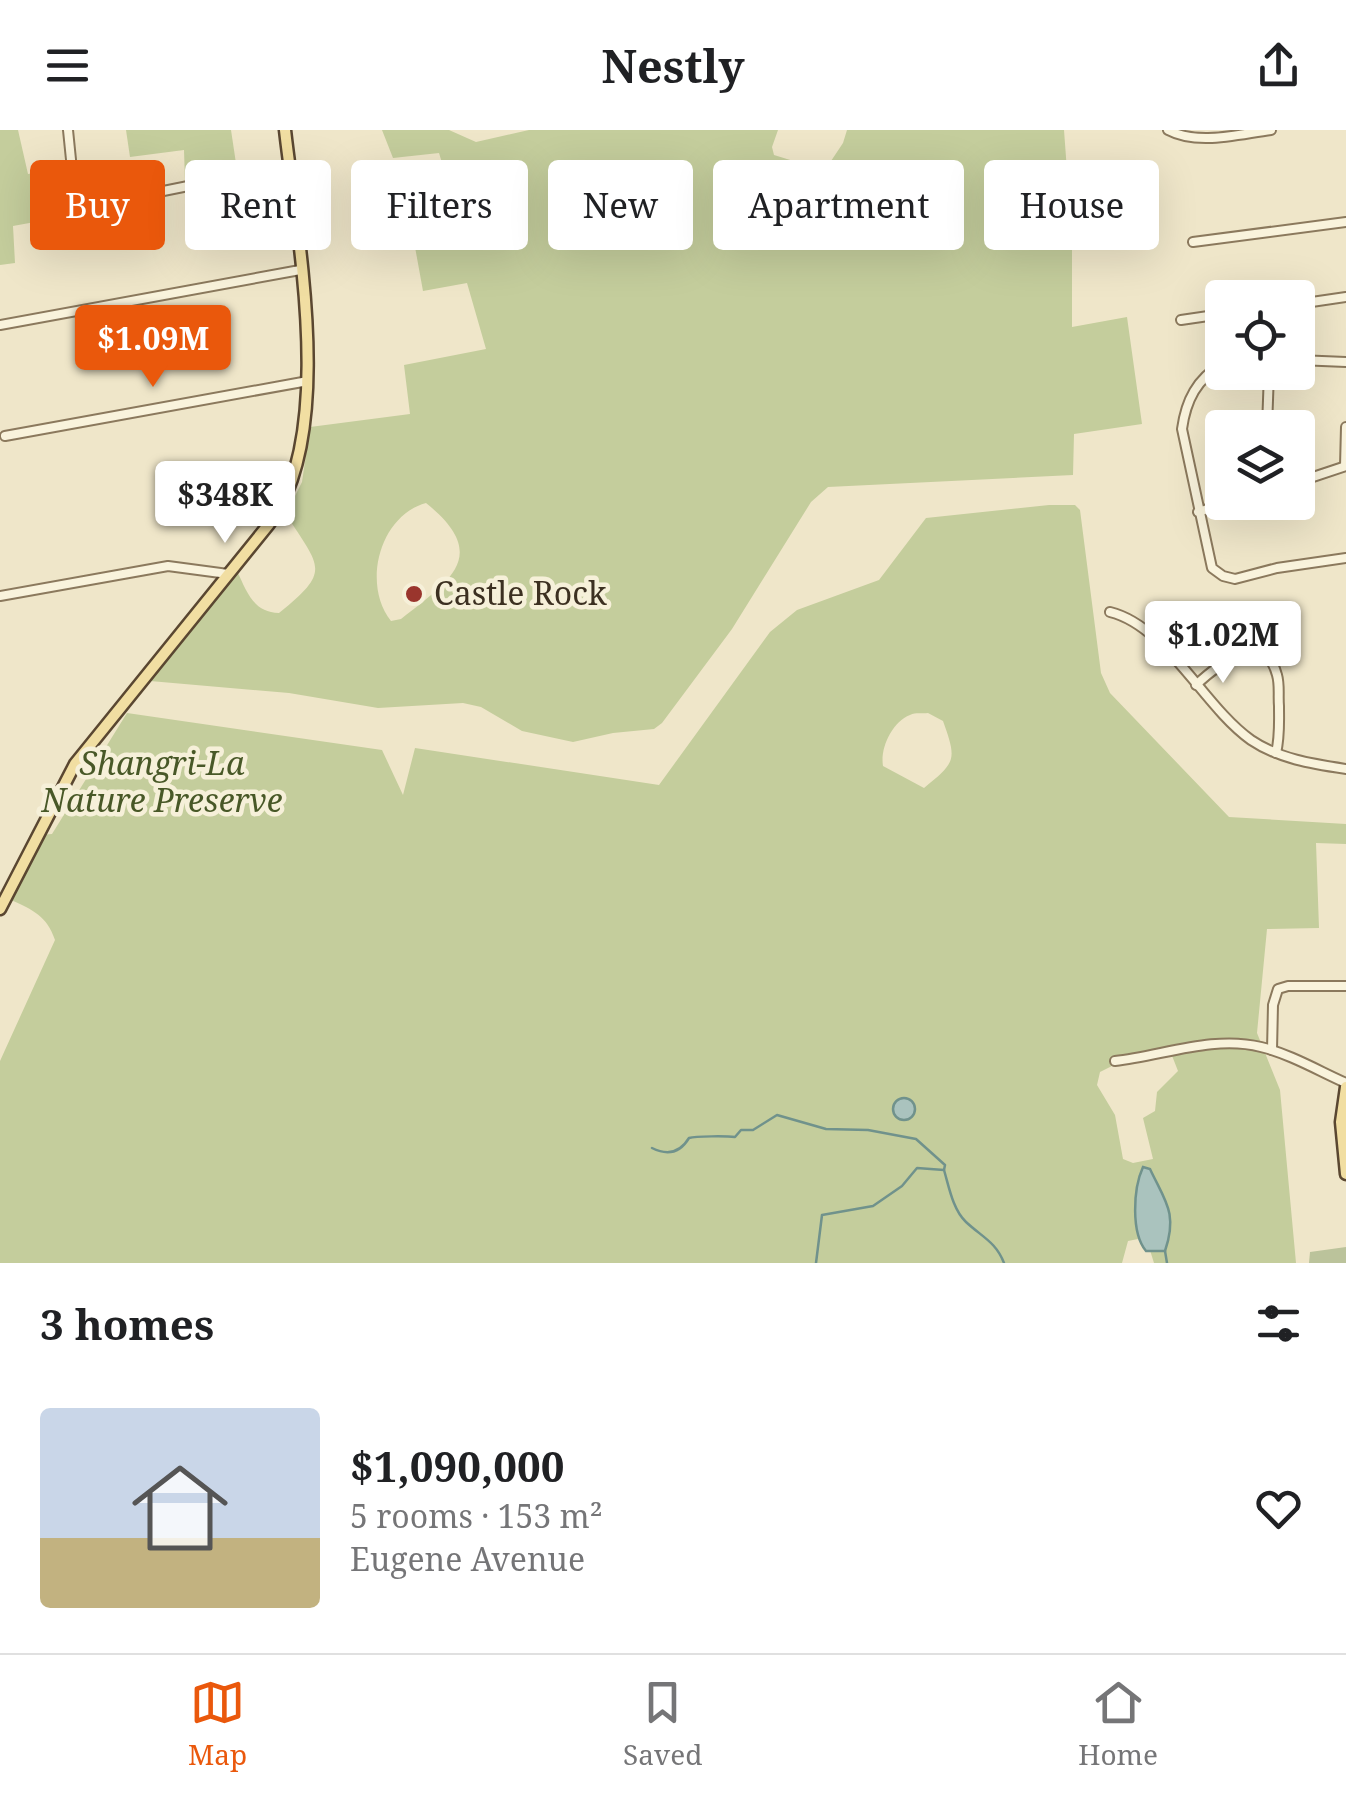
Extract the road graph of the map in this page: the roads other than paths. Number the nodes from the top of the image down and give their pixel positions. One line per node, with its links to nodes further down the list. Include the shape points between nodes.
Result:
1 (68, 130): 5 (street)
2 (284, 130): 8 (main road)
3 (1168, 130): 4 (street, via 1201,138)
4 (1272, 130)
5 (71, 160)
6 (1346, 222): 7 (street)
7 (1193, 242)
8 (300, 270): 13 (street); 17 (main road)
9 (1346, 298): 10 (street)
10 (1315, 302)
11 (1205, 316): 12 (street)
12 (1181, 320)
13 (0, 325)
14 (1315, 361): 15 (street)
15 (1346, 362)
16 (1205, 377): 23 (street, via 1184,412 1182,429)
17 (308, 380): 19 (street); 25 (main road, via 292,487)
18 (1346, 427): 20 (street)
19 (6, 436)
20 (1346, 466): 21 (street)
21 (1315, 476)
22 (1205, 510): 23 (street)
23 (1198, 512): 24 (street, via 1207,556 1222,576)
24 (1346, 558)
25 (228, 574): 26 (street, via 168,566); 31 (main road, via 74,764)
26 (0, 596)
27 (1110, 612): 28 (street, via 1145,629)
28 (1196, 685): 29 (street, via 1238,730); 29 (street, via 1226,659 1254,653 1266,658 1279,684)
29 (1276, 753): 30 (street)
30 (1346, 769)
31 (0, 909)
32 (1346, 986): 33 (street, via 1278,989)
33 (1272, 1050): 34 (street, via 1221,1044); 35 (street)
34 (1115, 1061)
35 (1346, 1085): 36 (main road)
36 (1346, 1174)

